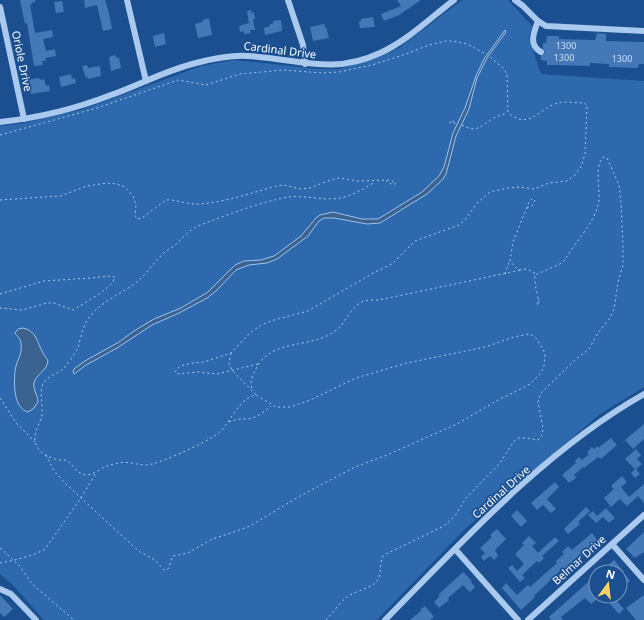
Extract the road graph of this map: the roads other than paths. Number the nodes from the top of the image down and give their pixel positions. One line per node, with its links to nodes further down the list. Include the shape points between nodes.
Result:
1 (127, 0): 11 (street)
2 (288, 0): 10 (street, via 303,45)
3 (454, 0): 10 (street, Cardinal Drive, via 400,42 379,54 342,64)
4 (515, 0): 5 (street)
5 (522, 3): 7 (street)
6 (0, 7): 12 (street, Oriole Drive)
7 (538, 21): 8 (street, via 546,26); 9 (street, via 532,40 534,47)
8 (644, 31)
9 (541, 52)
10 (305, 64): 11 (street, Cardinal Drive, via 237,56 189,65)
11 (146, 81): 12 (street, Cardinal Drive, via 68,110)
12 (24, 119): 13 (street, Cardinal Drive)
13 (0, 122)
14 (644, 394): 17 (street, Cardinal Drive, via 558,453)
15 (644, 515): 16 (street, Belmar Drive)
16 (612, 544): 18 (street); 23 (street, Belmar Drive)
17 (455, 549): 21 (street, Cardinal Drive); 22 (street)
18 (644, 580)
19 (0, 589): 20 (street, via 11,594)
20 (36, 620)
21 (385, 620)
22 (518, 620)
23 (528, 620)

